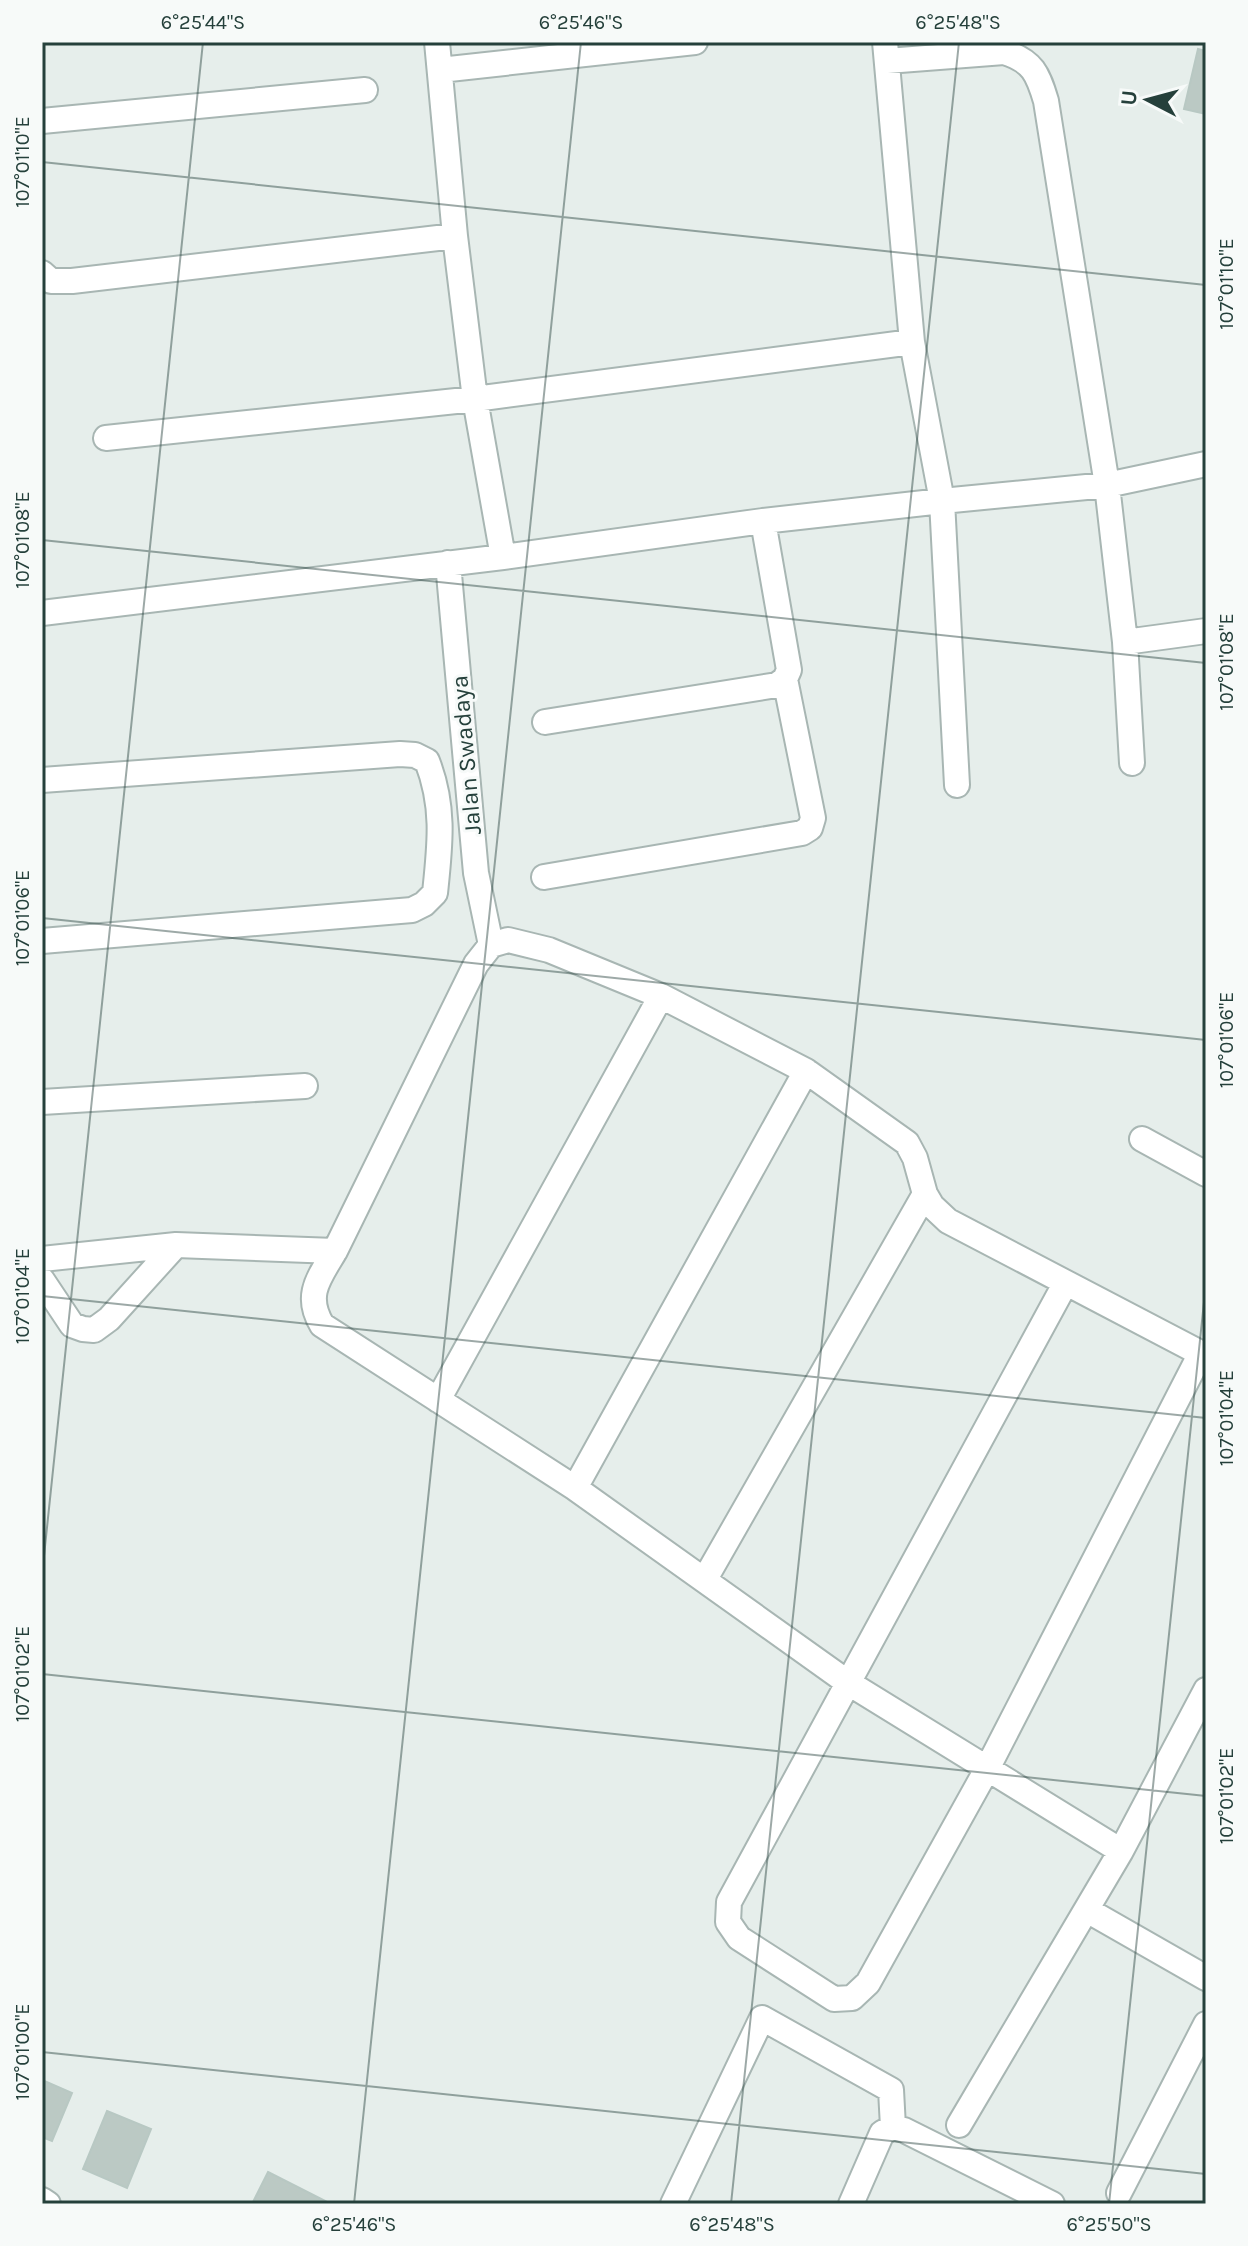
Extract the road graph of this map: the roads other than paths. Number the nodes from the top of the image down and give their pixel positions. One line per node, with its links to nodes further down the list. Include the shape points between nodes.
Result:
1 (437, 42): 4 (street)
2 (695, 42): 4 (street)
3 (886, 52): 9 (street); 13 (street, via 1004,52 1029,64 1039,78)
4 (440, 70): 7 (street)
5 (365, 90): 6 (street)
6 (42, 121)
7 (455, 236): 8 (street, via 72,281 51,281); 10 (street)
8 (42, 273)
9 (912, 342): 10 (street); 14 (street)
10 (475, 399): 11 (street); 16 (street)
11 (106, 438)
12 (1206, 464): 13 (street)
13 (1107, 485): 14 (street); 20 (street)
14 (942, 501): 15 (street); 25 (street)
15 (763, 521): 16 (street); 21 (street, via 789,670)
16 (503, 557): 17 (street)
17 (448, 563): 18 (street); 28 (street, Jalan Swadaya, via 476,873)
18 (42, 613)
19 (1206, 631): 20 (street)
20 (1125, 642): 23 (street)
21 (785, 679): 22 (street, via 777,685); 26 (street, via 813,818 810,828)
22 (545, 722)
23 (1132, 763)
24 (42, 780): 27 (street, via 415,755 427,761 440,810 435,893 412,910)
25 (957, 785)
26 (544, 877)
27 (42, 941)
28 (491, 945): 29 (street, via 508,940 549,950); 37 (street, via 476,964)
29 (661, 996): 30 (street); 42 (street)
30 (806, 1071): 35 (street, via 907,1143); 43 (street)
31 (305, 1086): 32 (street)
32 (42, 1102)
33 (1142, 1139): 34 (street)
34 (1206, 1174)
35 (925, 1194): 40 (street, via 948,1221); 44 (street)
36 (176, 1245): 37 (street); 38 (street); 39 (street, via 94,1330 72,1325)
37 (335, 1251): 42 (street, via 313,1298 313,1311 322,1325)
38 (42, 1259)
39 (42, 1280)
40 (1065, 1284): 41 (street); 45 (street)
41 (1204, 1354): 47 (street)
42 (438, 1400): 43 (street)
43 (575, 1488): 44 (street)
44 (705, 1579): 45 (street)
45 (847, 1682): 47 (street); 47 (street, via 729,1902 728,1922 739,1938 834,1999 852,1998 868,1983)
46 (1206, 1690): 48 (street)
47 (987, 1769): 48 (street)
48 (1121, 1851): 49 (street)
49 (1087, 1910): 50 (street); 52 (street)
50 (1206, 1978)
51 (1206, 2024): 54 (street)
52 (959, 2125)
53 (893, 2127): 57 (street, via 891,2090 762,2018); 58 (street, via 882,2133); 59 (street)
54 (1119, 2193)
55 (42, 2200): 56 (street)
56 (48, 2204)
57 (673, 2204)
58 (851, 2204)
59 (1052, 2204)

